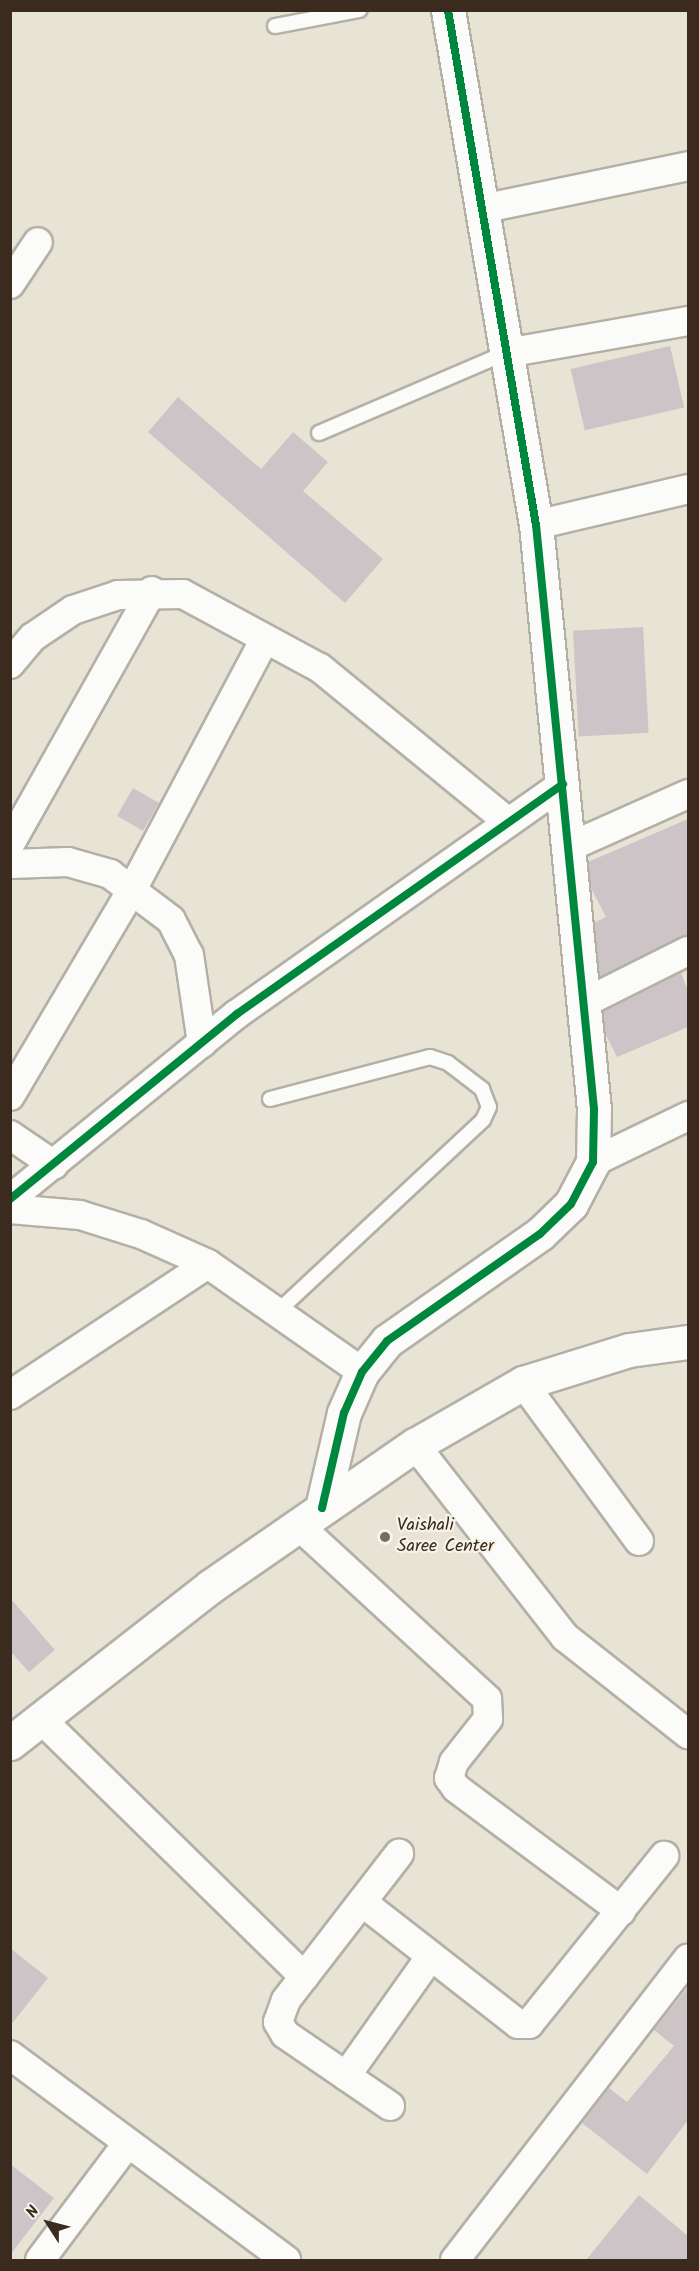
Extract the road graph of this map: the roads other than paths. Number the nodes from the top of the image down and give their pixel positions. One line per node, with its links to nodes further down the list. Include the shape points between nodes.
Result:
1 (359, 10): 3 (lane)
2 (447, 10): 5 (street)
3 (274, 26)
4 (688, 166): 5 (street)
5 (481, 209): 9 (street)
6 (38, 242): 7 (street)
7 (10, 284)
8 (688, 321): 9 (street)
9 (506, 353): 10 (lane); 12 (street)
10 (319, 433)
11 (688, 489): 12 (street)
12 (536, 525): 16 (street)
13 (152, 591): 14 (street, via 183,594); 15 (street, via 118,594 73,610 33,637); 20 (street)
14 (265, 639): 18 (street, via 320,668 371,706); 21 (street)
15 (10, 664)
16 (563, 784): 18 (street); 19 (street)
17 (688, 794): 19 (street)
18 (508, 822): 24 (street)
19 (569, 847): 23 (street)
20 (12, 861): 21 (street, via 68,862 110,874)
21 (133, 888): 24 (street, via 171,920 189,955); 25 (street)
22 (688, 951): 23 (street)
23 (584, 1003): 29 (street)
24 (202, 1043): 30 (street)
25 (10, 1095)
26 (270, 1099): 34 (lane, via 430,1057 448,1063 482,1089 489,1107 483,1120)
27 (688, 1116): 29 (street)
28 (10, 1135): 30 (street)
29 (593, 1162): 36 (street, via 571,1204 540,1234 387,1341)
30 (54, 1165): 31 (street)
31 (10, 1199)
32 (10, 1209): 33 (street, via 80,1215 141,1234)
33 (208, 1264): 34 (street); 38 (street)
34 (277, 1312): 36 (street)
35 (688, 1342): 37 (street, via 629,1350)
36 (362, 1372): 40 (street, via 344,1413)
37 (523, 1383): 39 (street); 41 (street)
38 (10, 1395)
39 (415, 1445): 40 (street); 43 (street, via 565,1637)
40 (310, 1517): 42 (street); 48 (street, via 487,1699 488,1719 454,1762 449,1778 456,1788)
41 (639, 1541)
42 (42, 1720): 44 (street); 51 (street)
43 (688, 1734)
44 (10, 1743)
45 (399, 1854): 47 (street)
46 (664, 1856): 48 (street)
47 (362, 1902): 49 (street); 51 (street)
48 (621, 1911): 49 (street, via 529,2024 518,2024)
49 (431, 1956): 53 (street)
50 (688, 1959): 58 (street)
51 (304, 1977): 53 (street, via 278,2022 285,2034)
52 (10, 2055): 55 (street)
53 (345, 2076): 54 (street)
54 (390, 2106)
55 (128, 2143): 56 (street); 57 (street)
56 (40, 2260)
57 (285, 2260)
58 (455, 2260)

